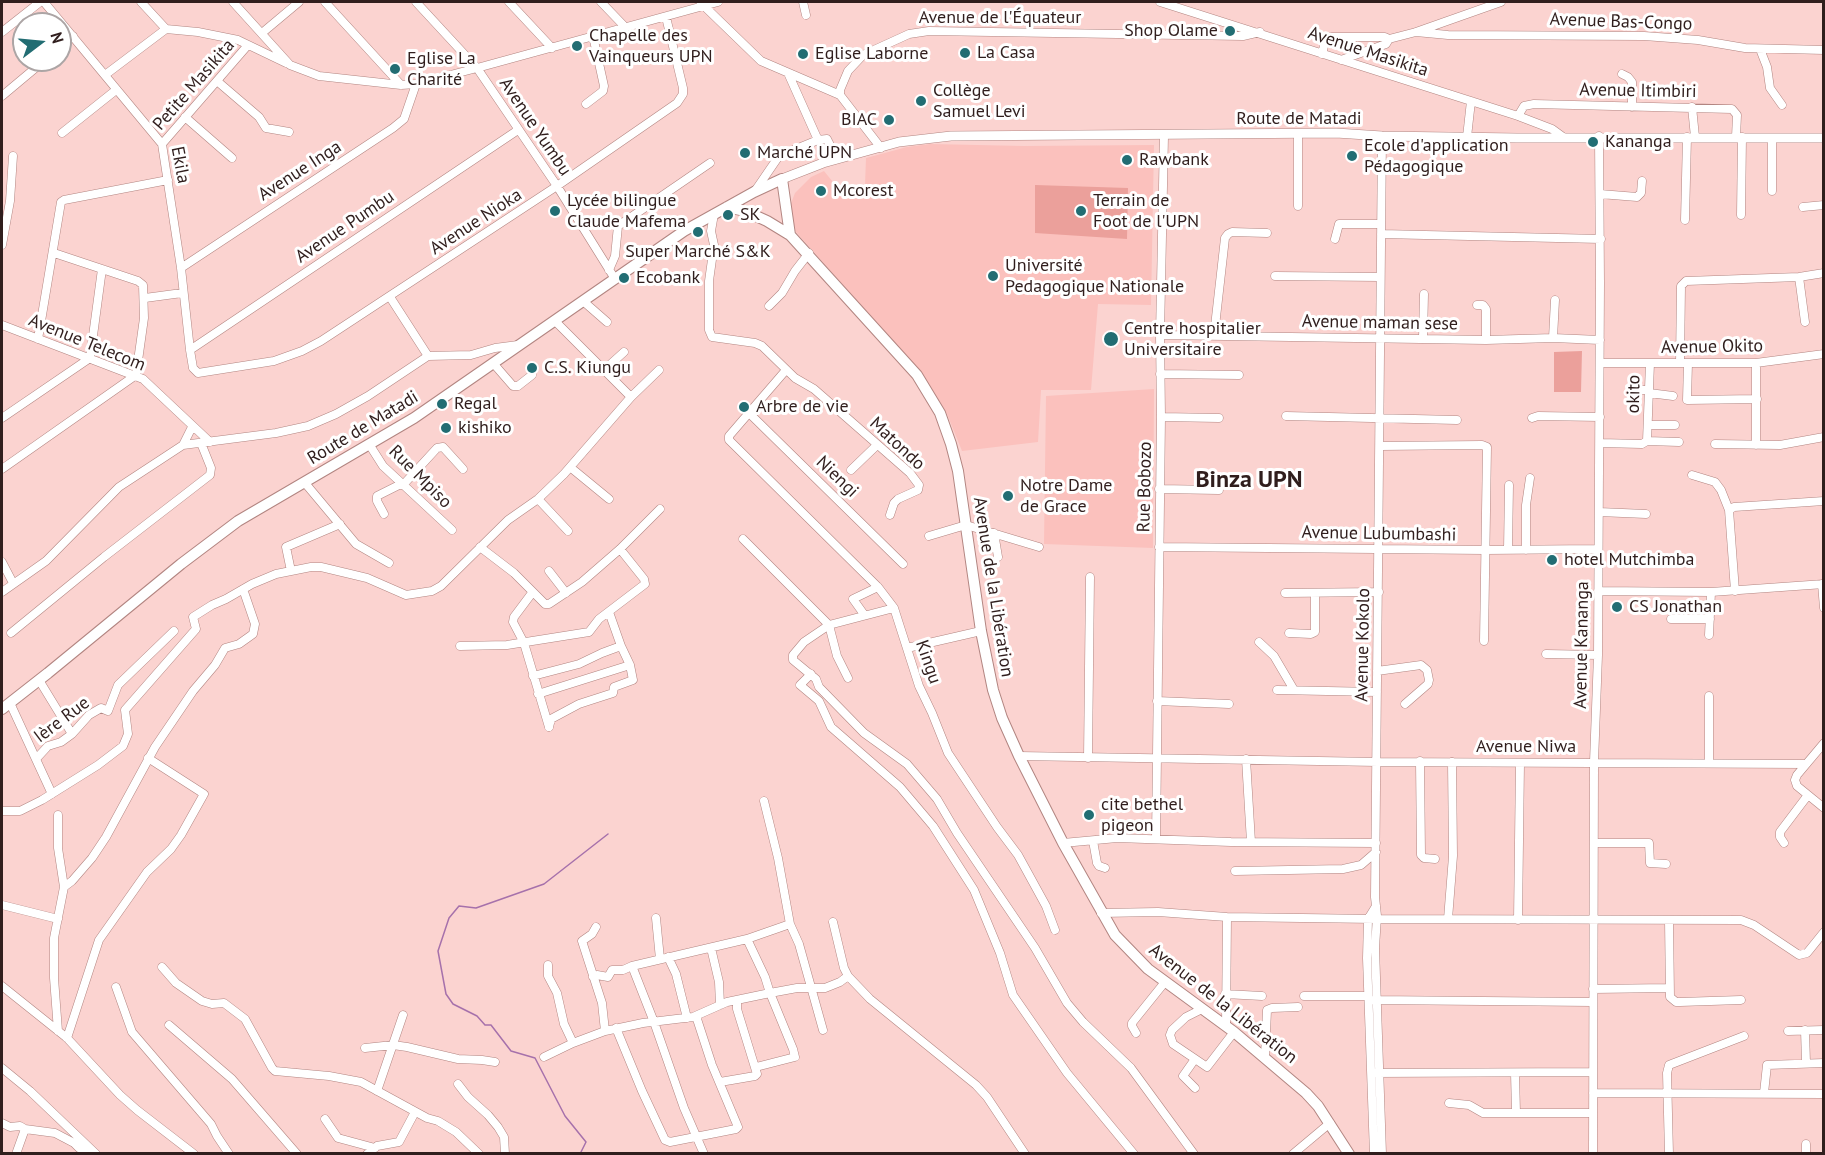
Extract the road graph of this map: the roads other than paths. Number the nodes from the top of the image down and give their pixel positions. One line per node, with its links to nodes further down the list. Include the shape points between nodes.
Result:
1 (42, 2): 18 (street); 22 (street, Ekila)
2 (141, 2): 17 (street)
3 (233, 2): 21 (street)
4 (299, 2): 21 (street)
5 (325, 2): 39 (street)
6 (416, 2): 32 (street, Avenue Yumbu)
7 (510, 2): 26 (street)
8 (601, 2): 16 (street)
9 (718, 2): 13 (street)
10 (803, 2): 14 (street)
11 (1160, 2): 19 (street, Avenue Masikita)
12 (1501, 2): 20 (street)
13 (704, 3): 15 (street); 34 (street, via 761,61)
14 (806, 15)
15 (666, 17): 16 (street); 73 (street, Avenue Nioka, via 683,88 681,99)
16 (626, 28): 23 (street)
17 (166, 29): 25 (street, via 220,36); 36 (street)
18 (2, 32)
19 (1260, 32): 29 (street, Avenue Masikita); 41 (street, Avenue de l'Équateur, via 1243,36 909,34 863,55 848,72)
20 (1416, 32): 24 (street); 27 (street, Avenue Bas-Congo, via 1644,36)
21 (262, 33): 31 (street)
22 (73, 36): 36 (street, Ekila)
23 (593, 36): 26 (street); 44 (street, via 604,86)
24 (1389, 39): 29 (street, via 1330,37 1326,38); 30 (street, via 1386,44)
25 (248, 45): 31 (street); 37 (street, Petite Masikita)
26 (552, 48): 32 (street)
27 (1760, 49): 28 (street, Avenue Bas-Congo); 45 (street, via 1770,88)
28 (1824, 50)
29 (1322, 54): 30 (street, Avenue Masikita)
30 (1341, 60): 43 (street, Avenue Masikita)
31 (290, 65): 39 (street, via 319,76)
32 (477, 68): 38 (street); 50 (street, Avenue Yumbu)
33 (31, 72): 42 (street)
34 (788, 73): 41 (street); 63 (street)
35 (1622, 74): 46 (street, via 1632,82)
36 (105, 75): 40 (street, Ekila)
37 (217, 81): 49 (street, Petite Masikita); 51 (street, via 266,128)
38 (416, 84): 39 (street); 93 (street, Avenue Inga, via 404,119 393,128)
39 (401, 86)
40 (116, 90): 52 (street); 64 (street, Ekila)
41 (840, 95): 65 (street)
42 (2, 96)
43 (1471, 101): 48 (street, Avenue Masikita); 56 (street)
44 (586, 104)
45 (1782, 105)
46 (1632, 107): 47 (street, Avenue Itimbiri); 48 (street, Avenue Itimbiri, via 1534,104 1524,106)
47 (1692, 107): 59 (street); 60 (street, Avenue Itimbiri, via 1732,108 1737,115)
48 (1518, 116): 58 (street, Avenue Masikita)
49 (186, 117): 64 (street, Petite Masikita); 67 (street)
50 (518, 130): 73 (street, Avenue Yumbu); 121 (street, Avenue Pumbu)
51 (289, 132)
52 (62, 133)
53 (1298, 135): 54 (main road, Route de Matadi); 55 (main road, Route de Matadi); 78 (street)
54 (1164, 136): 65 (main road, Route de Matadi, via 951,136); 112 (street, Rue Bobozo)
55 (1382, 136): 56 (main road, Route de Matadi); 84 (street, Avenue Kokolo)
56 (1467, 136): 58 (main road, Route de Matadi)
57 (1599, 136): 58 (main road, Route de Matadi); 59 (main road, Route de Matadi); 76 (street, Avenue Kananga)
58 (1563, 137)
59 (1691, 137): 60 (main road, Route de Matadi); 83 (street)
60 (1739, 137): 62 (main road, Route de Matadi); 82 (street)
61 (1824, 138): 62 (main road, Route de Matadi)
62 (1772, 139): 74 (street)
63 (818, 140): 68 (street, via 827,139); 75 (street, via 779,156)
64 (162, 144): 71 (street, Ekila)
65 (881, 148): 68 (main road, Route de Matadi)
66 (13, 156): 90 (street)
67 (232, 158)
68 (837, 159): 70 (main road, Route de Matadi)
69 (710, 163): 96 (street, via 618,226)
70 (782, 179): 75 (highway, Route de Matadi); 87 (highway)
71 (168, 180): 91 (street, via 61,202); 93 (street, Ekila)
72 (1642, 181): 76 (street, via 1640,196)
73 (557, 186): 96 (street, Avenue Yumbu); 102 (street, Avenue Nioka)
74 (1772, 190)
75 (754, 192): 79 (highway, Route de Matadi)
76 (1600, 194): 89 (street, Avenue Kananga)
77 (1824, 205): 80 (street)
78 (1298, 206)
79 (727, 207): 81 (highway, Route de Matadi); 87 (highway, Avenue de la Libération, via 767,221)
80 (1803, 207)
81 (714, 214): 96 (highway, Route de Matadi); 133 (street, Matondo, via 709,281 712,337 762,346)
82 (1741, 215)
83 (1685, 220)
84 (1381, 224): 86 (street, Avenue Kokolo); 88 (street, via 1339,224)
85 (1267, 233): 113 (street, via 1227,234)
86 (1381, 234): 89 (street); 98 (street, Avenue Kokolo)
87 (790, 235): 92 (highway, Avenue de la Libération)
88 (1335, 239)
89 (1601, 239): 119 (street, Avenue Kananga)
90 (2, 245)
91 (54, 253): 94 (street); 117 (street)
92 (809, 253): 107 (street); 189 (highway, Avenue de la Libération, via 924,386 940,413 951,444)
93 (181, 268): 100 (street, Ekila)
94 (102, 269): 103 (street, via 138,281 143,285); 125 (street)
95 (1824, 273): 99 (street)
96 (612, 274): 105 (highway, Route de Matadi)
97 (1275, 276): 98 (street)
98 (1380, 277): 114 (street, Avenue Kokolo)
99 (1799, 277): 110 (street); 129 (street, via 1686,280 1681,286)
100 (182, 293): 103 (street); 121 (street, Ekila)
101 (1424, 294): 115 (street)
102 (390, 297): 124 (street); 134 (street, Avenue Nioka, via 290,356)
103 (145, 298): 136 (street)
104 (1555, 300): 116 (street)
105 (583, 301): 108 (highway, Route de Matadi); 109 (street)
106 (1477, 305): 118 (street, via 1486,309)
107 (769, 306)
108 (555, 321): 120 (highway, Route de Matadi); 131 (street)
109 (607, 322)
110 (1805, 322)
111 (2, 325): 117 (street, Avenue Telecom)
112 (1160, 334): 113 (street, Avenue maman sese); 135 (street, Rue Bobozo)
113 (1214, 335): 114 (street, Avenue maman sese)
114 (1380, 338): 115 (street, Avenue maman sese); 148 (street, Avenue Kokolo)
115 (1423, 338): 118 (street, Avenue maman sese)
116 (1553, 338): 118 (street, Avenue maman sese); 119 (street, Avenue maman sese)
117 (38, 339): 125 (street, Avenue Telecom)
118 (1486, 340)
119 (1600, 340): 127 (street, Avenue Kananga)
120 (520, 345): 124 (street, via 471,355); 126 (highway, Route de Matadi)
121 (190, 350): 134 (street, Ekila, via 193,368)
122 (624, 352): 131 (street)
123 (1824, 354): 130 (street, Avenue Okito)
124 (428, 356): 158 (street, via 368,396 308,426)
125 (90, 358): 136 (street, Avenue Telecom); 145 (street)
126 (493, 363): 137 (street, via 513,386); 162 (highway, Route de Matadi)
127 (1600, 363): 128 (street, Avenue Okito); 149 (street, Avenue Kananga)
128 (1650, 363): 129 (street, Avenue Okito); 140 (street, okito)
129 (1684, 363): 130 (street, Avenue Okito); 143 (street, via 1688,400)
130 (1756, 363): 143 (street)
131 (604, 370): 142 (street)
132 (658, 370): 142 (street)
133 (786, 370): 144 (street); 165 (street, Matondo, via 814,389)
134 (198, 373)
135 (1160, 374): 138 (street); 147 (street, Rue Bobozo)
136 (136, 375): 155 (street, Avenue Telecom, via 158,391); 169 (street)
137 (532, 375)
138 (1239, 375)
139 (1631, 390): 140 (street)
140 (1649, 392): 141 (street, okito); 153 (street, okito)
141 (1672, 396)
142 (632, 397): 168 (street)
143 (1756, 399): 166 (street)
144 (749, 413): 207 (street, Niengi); 213 (street, Kingu, via 728,438)
145 (3, 414)
146 (1286, 416): 148 (street)
147 (1161, 417): 150 (street); 177 (street, Rue Bobozo)
148 (1380, 417): 152 (street); 167 (street, Avenue Kokolo)
149 (1600, 417): 151 (street); 161 (street, Avenue Kananga)
150 (1219, 418)
151 (1532, 418)
152 (1457, 420)
153 (1648, 425): 154 (street, okito); 157 (street, okito)
154 (1675, 425)
155 (192, 427): 158 (street, Avenue Telecom); 164 (street)
156 (1824, 437): 166 (street)
157 (1647, 441): 159 (street); 161 (street)
158 (210, 442): 160 (street)
159 (1679, 442)
160 (201, 443): 164 (street); 233 (street, via 212,468 210,475)
161 (1600, 443): 184 (street, Avenue Kananga)
162 (369, 444): 174 (highway, Route de Matadi); 175 (street, Rue Mpiso, via 383,466)
163 (1715, 444): 166 (street)
164 (183, 445): 211 (street, via 119,487 46,561)
165 (877, 445): 171 (street); 187 (street, Matondo, via 919,485 918,490 894,503)
166 (1756, 445)
167 (1380, 446): 199 (street, Avenue Kokolo); 201 (street, via 1485,446)
168 (570, 467): 179 (street); 180 (street)
169 (2, 469)
170 (463, 469): 175 (street, via 443,447 439,448)
171 (851, 470)
172 (1692, 475): 183 (street, via 1715,482)
173 (1530, 478): 203 (street)
174 (305, 483): 188 (street); 249 (highway, Route de Matadi, via 208,542)
175 (403, 485): 185 (street, via 377,496); 190 (street, Rue Mpiso)
176 (1509, 485): 202 (street)
177 (1159, 489): 178 (street); 197 (street, Rue Bobozo)
178 (1219, 490)
179 (538, 499): 191 (street); 195 (street)
180 (609, 499)
181 (1824, 501): 183 (street)
182 (660, 509): 198 (street)
183 (1729, 510): 216 (street)
184 (1599, 512): 186 (street); 200 (street, Avenue Kananga)
185 (384, 514)
186 (1646, 514)
187 (890, 515)
188 (340, 524): 206 (street, via 356,544); 208 (street, via 285,547)
189 (966, 525): 192 (street); 193 (street); 232 (highway, Avenue de la Libération)
190 (452, 530)
191 (568, 531)
192 (994, 533): 196 (street); 204 (street)
193 (929, 536)
194 (743, 539): 230 (street)
195 (480, 547): 208 (street, via 441,586 414,595 321,567); 221 (street, via 514,573)
196 (1039, 547)
197 (1159, 547): 199 (street, Avenue Lubumbashi); 255 (street, Rue Bobozo)
198 (620, 549): 222 (street); 226 (street, via 645,584)
199 (1380, 549): 201 (street, Avenue Lubumbashi); 219 (street, Avenue Kokolo)
200 (1598, 549): 203 (street, Avenue Lubumbashi); 215 (street, Avenue Kananga)
201 (1485, 550): 202 (street, Avenue Lubumbashi); 236 (street)
202 (1508, 550): 203 (street, Avenue Lubumbashi)
203 (1526, 550)
204 (998, 557)
205 (2, 562): 211 (street)
206 (388, 563)
207 (903, 564)
208 (291, 571): 214 (street)
209 (549, 571): 222 (street)
210 (1090, 577): 263 (street)
211 (13, 583): 217 (street)
212 (1823, 584): 216 (street); 225 (street)
213 (878, 587): 224 (street, Kingu); 227 (street, via 853,599)
214 (243, 589): 262 (street, via 255,624 253,634 225,648); 274 (street, via 194,617 196,629 124,710 128,734 123,746)
215 (1598, 591): 220 (street); 243 (street, Avenue Kananga)
216 (1735, 591): 220 (street)
217 (2, 592)
218 (1315, 592): 219 (street); 223 (street); 234 (street, via 1315,632)
219 (1379, 592): 245 (street, Avenue Kokolo)
220 (1711, 592): 229 (street)
221 (532, 593): 222 (street, via 546,605); 238 (street, via 514,617 513,624)
222 (566, 593)
223 (1285, 593)
224 (894, 608): 227 (street); 241 (street, Kingu)
225 (1824, 608)
226 (609, 612): 238 (street, via 589,632); 240 (street)
227 (863, 616): 230 (street)
228 (1671, 619): 229 (street)
229 (1710, 620): 235 (street)
230 (829, 625): 246 (street, via 793,655 793,660); 248 (street)
231 (174, 630): 259 (street, Ière Rue, via 118,685 108,711 101,708 88,715)
232 (981, 631): 241 (street); 261 (highway, Avenue de la Libération, via 993,690)
233 (11, 633)
234 (1289, 633)
235 (1709, 635)
236 (1484, 641)
237 (1259, 642): 251 (street, via 1274,656)
238 (524, 643): 239 (street); 247 (street)
239 (460, 646)
240 (621, 646): 244 (street); 247 (street, via 579,664)
241 (907, 648): 306 (street, Kingu, via 948,753 1018,855)
242 (1546, 654): 243 (street)
243 (1598, 655): 270 (street, Avenue Kananga)
244 (630, 664): 253 (street); 253 (street, via 633,680 614,687 613,693 579,704 551,719 549,727)
245 (1377, 671): 252 (street, Avenue Kokolo); 257 (street, via 1421,665 1427,670 1428,684)
246 (811, 674): 382 (street, via 837,707 864,733 907,764 937,799 1067,1003 1131,1068); 393 (street, via 800,685 819,701 831,727 900,787 933,826 974,890 1013,995 1067,1073)
247 (533, 676): 253 (street)
248 (848, 678)
249 (39, 680): 258 (highway, Route de Matadi); 259 (street)
250 (1277, 690): 251 (street)
251 (1293, 690): 252 (street)
252 (1377, 692): 268 (street, Avenue Kokolo)
253 (538, 694)
254 (1709, 696): 272 (street)
255 (1157, 701): 256 (street); 264 (street, Rue Bobozo)
256 (1229, 704)
257 (1405, 704)
258 (6, 706): 265 (street)
259 (72, 734): 265 (street, Ière Rue, via 48,746)
260 (1824, 743): 273 (street)
261 (1019, 756): 263 (street, Avenue Niwa); 283 (highway, Avenue de la Libération)
262 (148, 758): 292 (street, via 106,837); 348 (street, via 204,794 182,835 147,872 99,940)
263 (1088, 758): 264 (street, Avenue Niwa)
264 (1156, 758): 266 (street, Avenue Niwa); 280 (street, Rue Bobozo)
265 (36, 759): 274 (street)
266 (1246, 759): 268 (street, Avenue Niwa); 282 (street)
267 (1420, 761): 268 (street, Avenue Niwa); 269 (street, Avenue Niwa); 288 (street, via 1421,855)
268 (1378, 762): 284 (street, Avenue Kokolo)
269 (1452, 762): 271 (street, Avenue Niwa); 299 (street, via 1453,856)
270 (1594, 762): 271 (street, Avenue Niwa); 272 (street, Avenue Niwa); 285 (street, Avenue Kananga)
271 (1520, 763): 301 (street)
272 (1709, 763): 273 (street, Avenue Niwa)
273 (1806, 764): 275 (street, via 1795,783)
274 (52, 794): 278 (street, via 20,811)
275 (1808, 795): 277 (street); 286 (street, via 1780,832)
276 (764, 801): 304 (street)
277 (1824, 808)
278 (2, 811)
279 (58, 815): 292 (street)
280 (1156, 839): 281 (street, via 1117,837); 282 (street)
281 (1093, 841): 283 (street); 290 (street, via 1097,863)
282 (1251, 842): 284 (street)
283 (1063, 843): 294 (highway, Avenue de la Libération)
284 (1376, 843): 287 (street, Avenue Kokolo)
285 (1594, 843): 289 (street, via 1649,843 1650,863); 300 (street, Avenue Kananga)
286 (1784, 843)
287 (1376, 852): 291 (street, via 1361,865 1343,869); 298 (street, Avenue Kokolo, via 1376,906)
288 (1435, 859)
289 (1666, 864)
290 (1105, 868)
291 (1235, 871)
292 (64, 887): 297 (street)
293 (2, 905): 297 (street)
294 (1101, 913): 295 (street); 316 (highway, Avenue de la Libération, via 1126,947)
295 (1227, 917): 298 (street); 323 (street)
296 (656, 918): 310 (street)
297 (58, 919): 343 (street, via 54,978)
298 (1372, 919): 299 (street); 326 (street, Avenue Kokolo, via 1366,958)
299 (1448, 919): 301 (street)
300 (1594, 919): 301 (street); 302 (street); 320 (street, Avenue Kananga)
301 (1518, 920)
302 (1669, 920): 307 (street, via 1748,921 1799,955 1808,953); 321 (street)
303 (833, 922): 314 (street)
304 (790, 924): 308 (street); 319 (street)
305 (596, 927): 315 (street, via 582,941)
306 (1055, 930)
307 (1824, 932)
308 (747, 939): 309 (street); 322 (street)
309 (711, 948): 310 (street); 330 (street)
310 (664, 958): 312 (street); 335 (street, via 676,974)
311 (548, 965): 349 (street, via 548,975)
312 (632, 966): 315 (street, via 612,970 608,977); 336 (street)
313 (162, 967): 366 (street, via 176,983 202,1001 224,1004 245,1019 275,1071 349,1079)
314 (848, 976): 319 (street, via 832,986); 392 (street, via 870,999 976,1085)
315 (593, 977): 344 (street, via 602,1003)
316 (1165, 982): 332 (highway, Avenue de la Libération); 346 (street, via 1132,1023)
317 (2, 986): 343 (street)
318 (116, 987): 386 (street, via 132,1032 211,1124)
319 (812, 987): 322 (street); 340 (street)
320 (1593, 988): 321 (street); 329 (street, Avenue Kananga)
321 (1669, 988): 328 (street, via 1670,997 1676,1002)
322 (770, 993): 327 (street); 358 (street, via 795,1057)
323 (1226, 994): 324 (street); 339 (street)
324 (1262, 996)
325 (1304, 996): 326 (street)
326 (1371, 998): 329 (street); 361 (street, Avenue Kokolo)
327 (737, 1000): 330 (street); 358 (street)
328 (1741, 1000)
329 (1593, 1002): 360 (street, Avenue Kananga)
330 (720, 1005): 334 (street)
331 (1298, 1007): 353 (street, via 1267,1011)
332 (1202, 1009): 339 (highway, Avenue de la Libération); 354 (street, via 1180,1022 1170,1035 1173,1044)
333 (403, 1015): 350 (street)
334 (696, 1016): 335 (street); 363 (street)
335 (687, 1018): 336 (street)
336 (654, 1022): 338 (street); 379 (street)
337 (169, 1024): 387 (street, via 232,1079)
338 (616, 1028): 344 (street); 379 (street, via 665,1140)
339 (1230, 1029): 353 (highway, Avenue de la Libération); 354 (street, via 1209,1066)
340 (823, 1030)
341 (1805, 1030): 342 (street); 345 (street); 356 (street)
342 (1824, 1030)
343 (58, 1031): 348 (street)
344 (605, 1031): 349 (street)
345 (1788, 1031)
346 (1136, 1034)
347 (1744, 1036): 367 (street, via 1672,1062 1667,1072)
348 (67, 1038): 385 (street, via 120,1095)
349 (573, 1043): 352 (street)
350 (393, 1045): 351 (street); 355 (street, via 458,1059); 366 (street)
351 (365, 1048)
352 (544, 1057)
353 (1265, 1057): 376 (highway, Avenue de la Libération, via 1306,1093)
354 (1195, 1059): 365 (street, via 1183,1074)
355 (495, 1062)
356 (1806, 1063): 357 (street); 369 (street, via 1767,1065)
357 (1824, 1063)
358 (756, 1067): 363 (street, via 755,1076)
359 (2, 1068): 384 (street)
360 (1593, 1072): 362 (street); 368 (street, Avenue Kananga)
361 (1375, 1073): 362 (street); 396 (street); 397 (street)
362 (1515, 1073): 373 (street)
363 (720, 1082): 379 (street, via 738,1127)
364 (458, 1084): 390 (street, via 498,1127 504,1137)
365 (1195, 1088)
366 (377, 1091): 372 (street)
367 (1668, 1092): 368 (street); 369 (street); 399 (street)
368 (1593, 1093): 374 (street, Avenue Kananga)
369 (1764, 1093): 370 (street)
370 (1824, 1094)
371 (1449, 1103): 373 (street, via 1469,1104 1480,1113)
372 (415, 1112): 381 (street, via 399,1142); 389 (street, via 456,1132)
373 (1516, 1113): 374 (street)
374 (1593, 1113): 398 (street, Avenue Kananga)
375 (325, 1119): 381 (street, via 338,1138)
376 (1330, 1123): 394 (street); 395 (highway, Avenue de la Libération)
377 (2, 1124): 378 (street)
378 (25, 1129): 383 (street); 384 (street, via 55,1133)
379 (698, 1137): 391 (street)
380 (1806, 1144): 400 (street)
381 (375, 1148): 388 (street)
382 (1194, 1153)
383 (16, 1154)
384 (94, 1154)
385 (194, 1154)
386 (229, 1154)
387 (297, 1154)
388 (367, 1154)
389 (478, 1154)
390 (505, 1154)
391 (704, 1154)
392 (1025, 1154)
393 (1134, 1154)
394 (1293, 1154)
395 (1349, 1154)
396 (1374, 1154)
397 (1382, 1154)
398 (1593, 1154)
399 (1669, 1154)
400 (1806, 1154)

